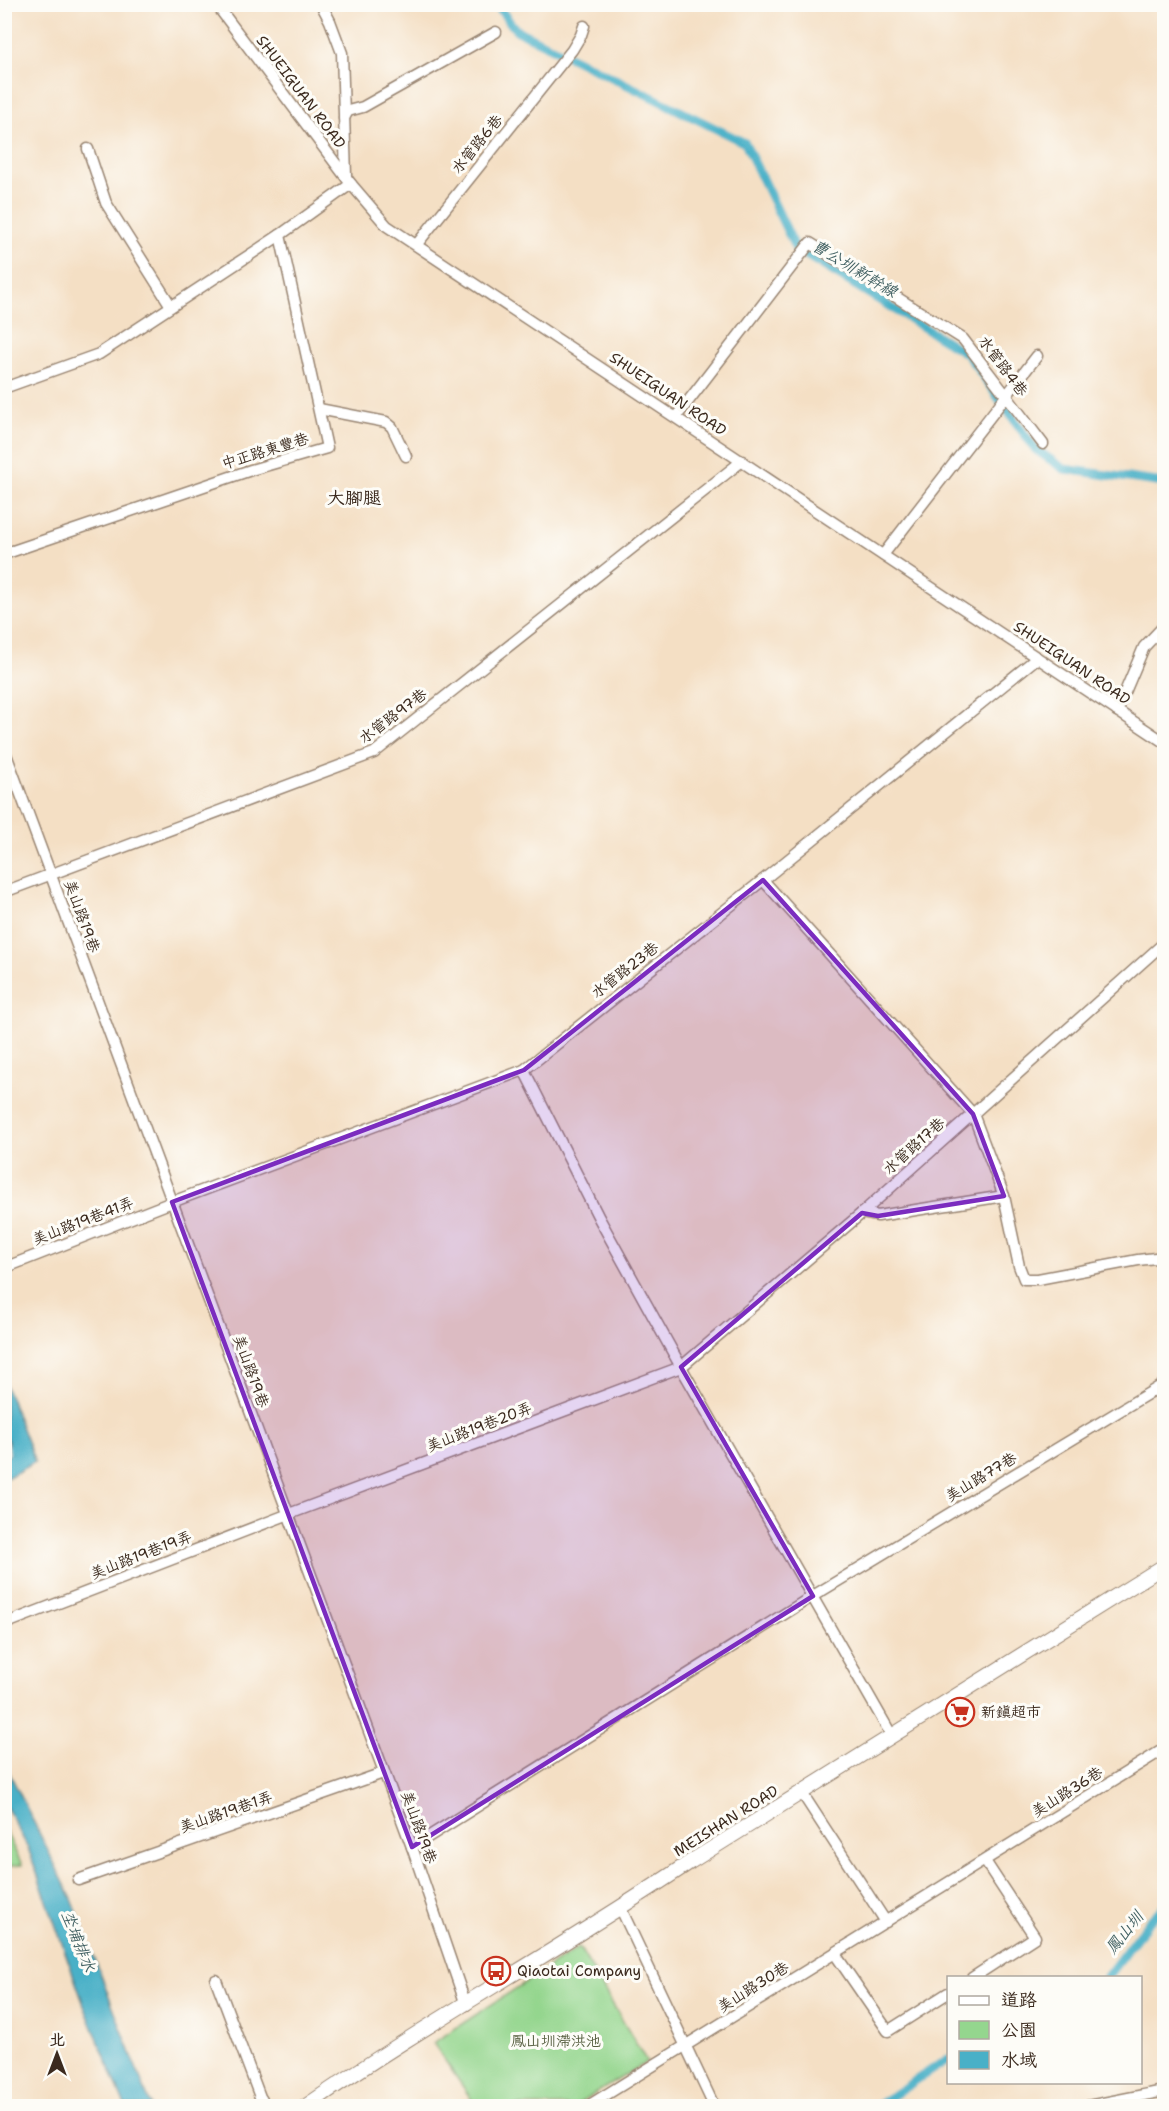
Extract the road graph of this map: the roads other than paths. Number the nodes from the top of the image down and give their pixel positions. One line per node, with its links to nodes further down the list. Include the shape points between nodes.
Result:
1 (216, 4): 7 (street, SHUEIGUAN ROAD)
2 (321, 4): 5 (street, via 342,53)
3 (584, 26): 9 (street, 水管路6巷, via 572,50)
4 (495, 32): 5 (street, via 363,107 348,111)
5 (344, 118): 7 (street)
6 (88, 149): 10 (street, via 106,203)
7 (349, 180): 8 (street); 9 (street, SHUEIGUAN ROAD, via 387,226)
8 (280, 235): 10 (street); 14 (street, 中正路東豐巷)
9 (417, 244): 15 (street, SHUEIGUAN ROAD)
10 (171, 306): 12 (street, via 99,354)
11 (1037, 356): 13 (street, 水管路4巷)
12 (4, 388)
13 (1004, 396): 15 (street, 水管路4巷, via 963,339 808,244); 16 (street, 水管路4巷); 20 (street, 水管路4巷)
14 (320, 409): 17 (street, via 386,422); 19 (street, 中正路東豐巷, via 327,448)
15 (676, 417): 18 (street, SHUEIGUAN ROAD)
16 (1043, 444)
17 (406, 456)
18 (742, 461): 20 (street, SHUEIGUAN ROAD); 26 (street, 水管路97巷, via 374,753)
19 (4, 554)
20 (884, 555): 22 (street, SHUEIGUAN ROAD)
21 (1164, 626): 23 (street, via 1144,647)
22 (1037, 658): 23 (street, SHUEIGUAN ROAD); 27 (street, 水管路23巷)
23 (1117, 711): 24 (street, SHUEIGUAN ROAD)
24 (1164, 742)
25 (4, 749): 26 (street, 美山路19巷)
26 (51, 875): 28 (street, 水管路97巷); 33 (street, 美山路19巷)
27 (763, 880): 30 (street, 水管路23巷); 31 (street)
28 (4, 892)
29 (1164, 944): 31 (street, 水管路17巷)
30 (524, 1070): 33 (street, 水管路23巷); 37 (street)
31 (973, 1114): 32 (street); 34 (street, 水管路17巷)
32 (1004, 1196): 34 (street, via 878,1216); 35 (street, via 1024,1279 1038,1280)
33 (172, 1202): 36 (street, 美山路19巷41弄); 39 (street, 美山路19巷)
34 (862, 1213): 37 (street, 水管路17巷)
35 (1164, 1257)
36 (4, 1268)
37 (681, 1367): 39 (street, 美山路19巷20弄); 41 (street)
38 (1164, 1384): 41 (street, 美山路77巷)
39 (289, 1514): 42 (street, 美山路19巷19弄); 45 (street, 美山路19巷)
40 (1164, 1566): 43 (street, MEISHAN ROAD)
41 (813, 1596): 43 (street); 47 (street, 美山路77巷)
42 (4, 1624)
43 (892, 1736): 46 (street, MEISHAN ROAD)
44 (1164, 1749): 48 (street, 美山路36巷)
45 (383, 1773): 47 (street, 美山路19巷); 49 (street, 美山路19巷1弄)
46 (802, 1793): 50 (street, MEISHAN ROAD); 51 (street)
47 (412, 1847): 56 (street, 美山路19巷)
48 (985, 1861): 51 (street, 美山路36巷); 53 (street, via 1035,1937)
49 (78, 1880)
50 (621, 1909): 56 (street, MEISHAN ROAD); 57 (street)
51 (886, 1922): 52 (street, 美山路36巷)
52 (835, 1954): 55 (street, via 888,2031); 57 (street, 美山路30巷)
53 (974, 1976)
54 (216, 1980): 59 (street)
55 (947, 1994)
56 (466, 2005): 60 (street, MEISHAN ROAD)
57 (686, 2047): 61 (street, 美山路30巷); 62 (street)
58 (1164, 2091): 63 (street)
59 (266, 2106)
60 (306, 2106)
61 (588, 2106)
62 (714, 2106)
63 (1088, 2106)

